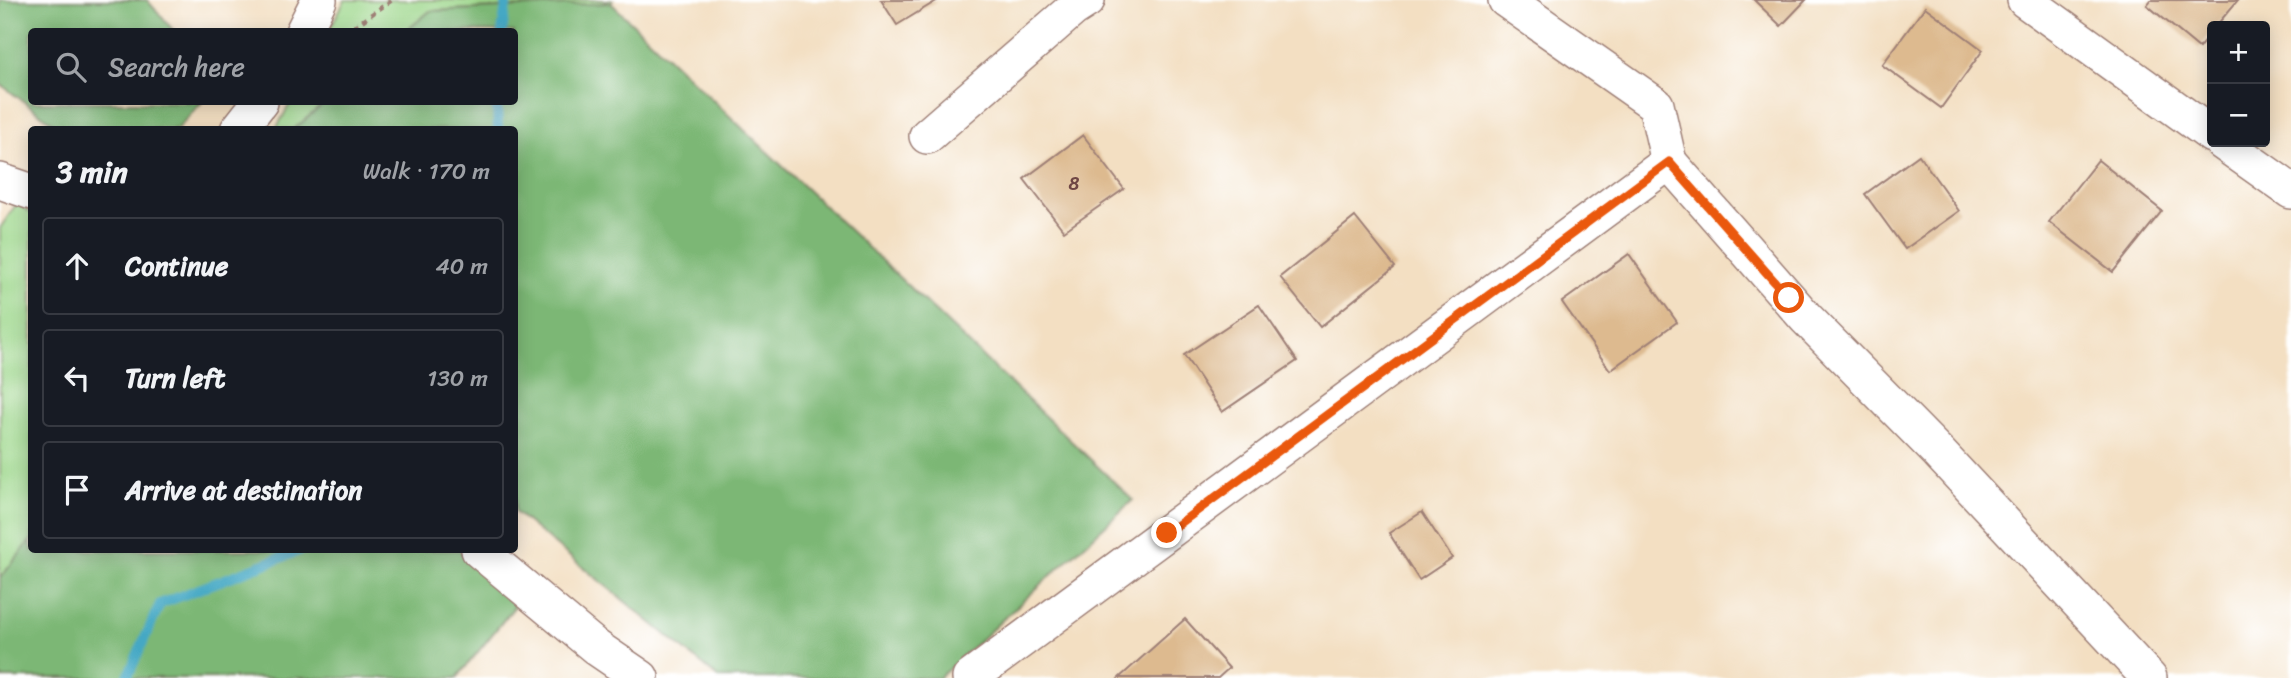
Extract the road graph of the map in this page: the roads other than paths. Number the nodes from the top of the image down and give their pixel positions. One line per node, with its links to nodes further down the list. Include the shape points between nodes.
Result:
1 (319, 0): 5 (street)
2 (1087, 0): 9 (street)
3 (1506, 0): 11 (street, via 1656,105)
4 (2025, 0): 8 (street)
5 (305, 28)
6 (258, 105): 7 (street)
7 (241, 126)
8 (2207, 131)
9 (927, 136)
10 (2229, 147): 14 (street)
11 (1669, 162): 17 (street); 18 (street, via 1806,318 1940,453)
12 (0, 181): 13 (street)
13 (28, 191)
14 (2291, 191)
15 (483, 553): 16 (street, via 597,648)
16 (641, 678)
17 (970, 678)
18 (2149, 678)

